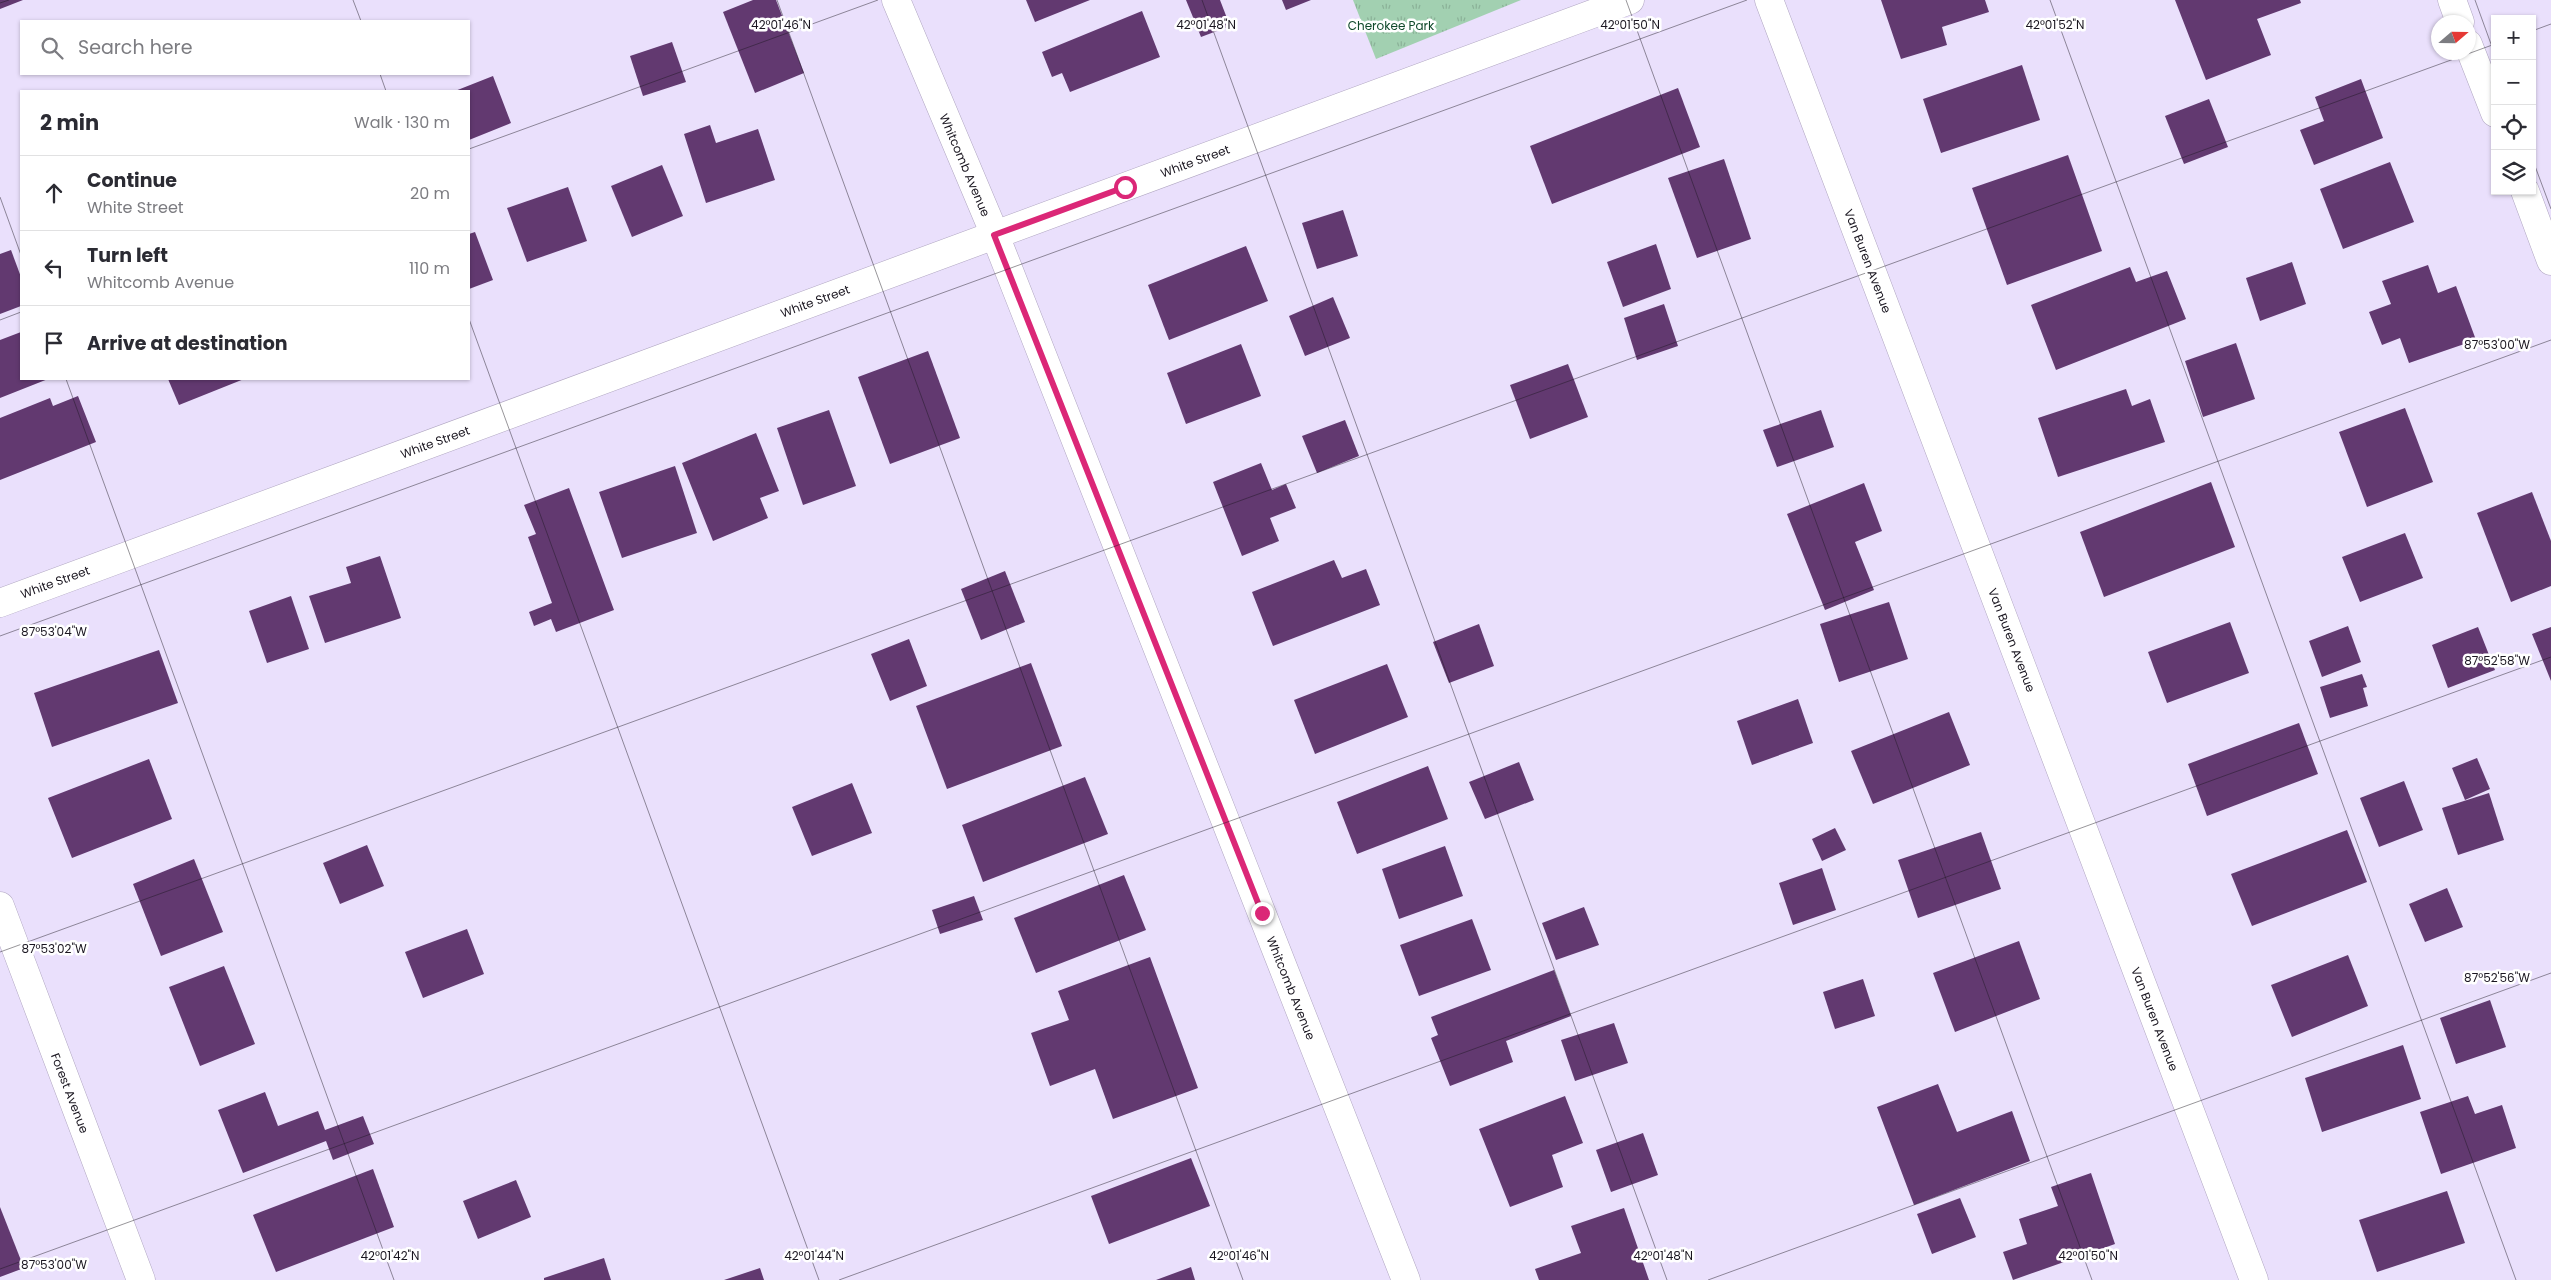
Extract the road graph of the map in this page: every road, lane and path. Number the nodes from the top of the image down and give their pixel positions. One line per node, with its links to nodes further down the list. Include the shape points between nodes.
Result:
1 (896, 0): 9 (street, Whitcomb Avenue)
2 (1630, 0): 9 (street, White Street)
3 (1769, 0): 15 (street, Van Buren Avenue)
4 (2452, 0): 5 (street)
5 (2457, 15)
6 (2474, 60): 7 (street)
7 (2492, 105)
8 (2526, 195): 10 (street)
9 (994, 235): 11 (street, White Street); 14 (street, Whitcomb Avenue)
10 (2551, 261)
11 (0, 603)
12 (0, 906): 13 (street, Forest Avenue)
13 (141, 1280)
14 (1406, 1280)
15 (2254, 1280)

